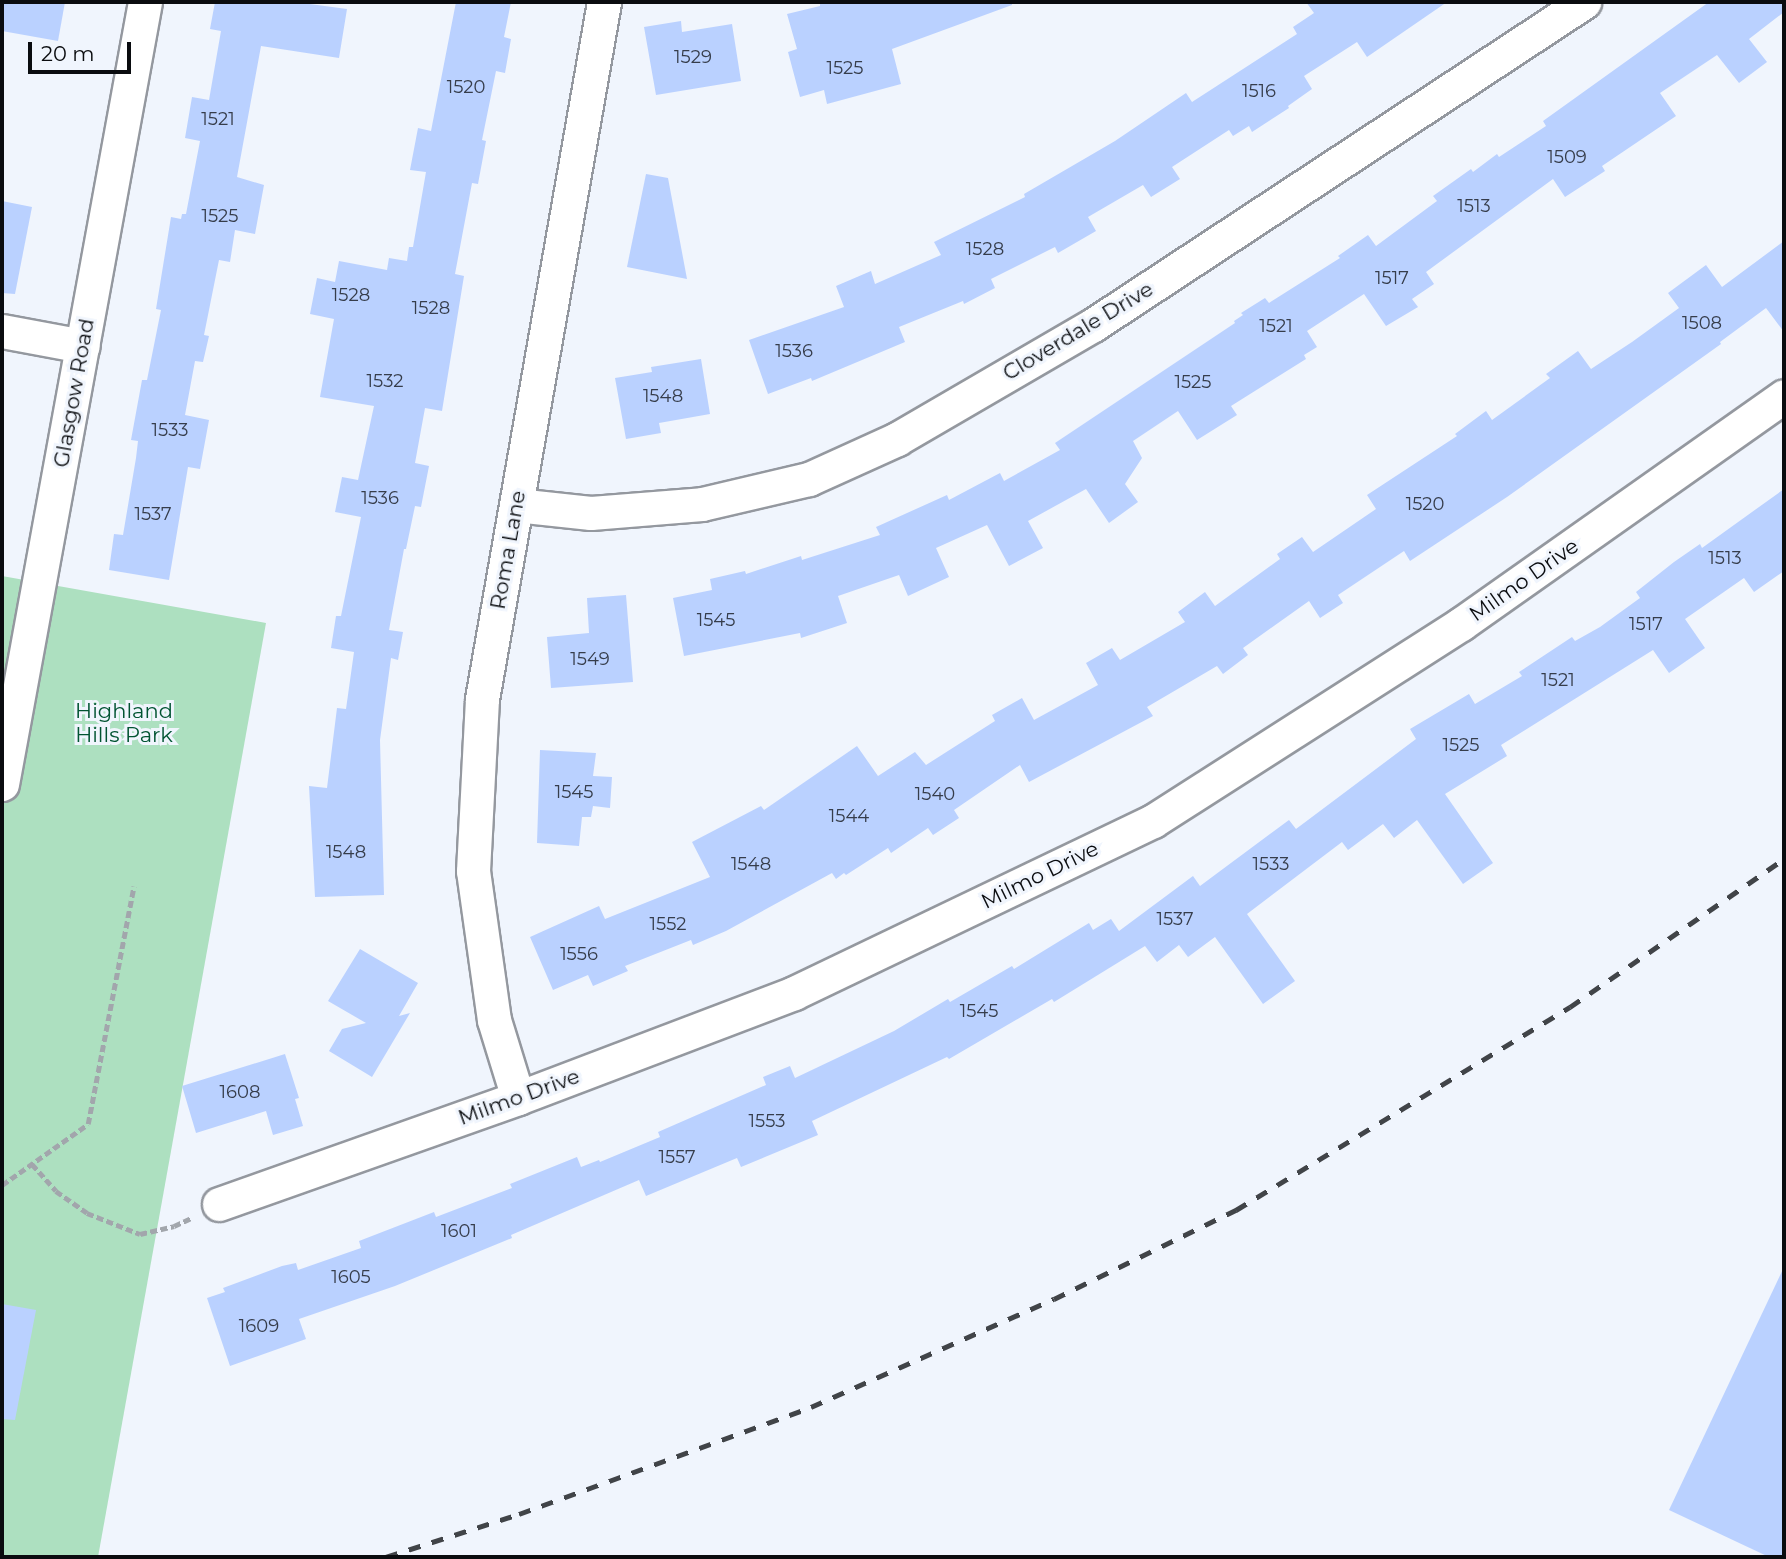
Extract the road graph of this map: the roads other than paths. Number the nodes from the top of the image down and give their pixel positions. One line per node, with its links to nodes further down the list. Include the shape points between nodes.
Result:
1 (145, 2): 5 (street, Glasgow Road)
2 (604, 2): 7 (street, Roma Lane)
3 (1584, 2): 7 (street, Cloverdale Drive, via 1093,325 897,439 809,479 702,504 591,513)
4 (2, 331): 5 (street)
5 (83, 346): 8 (street, Glasgow Road)
6 (1784, 396): 9 (street, Milmo Drive, via 1461,624 1153,821 794,993)
7 (516, 505): 9 (street, Roma Lane, via 482,699 472,871 494,1020)
8 (2, 784)
9 (517, 1098): 10 (street, Milmo Drive)
10 (219, 1204)

